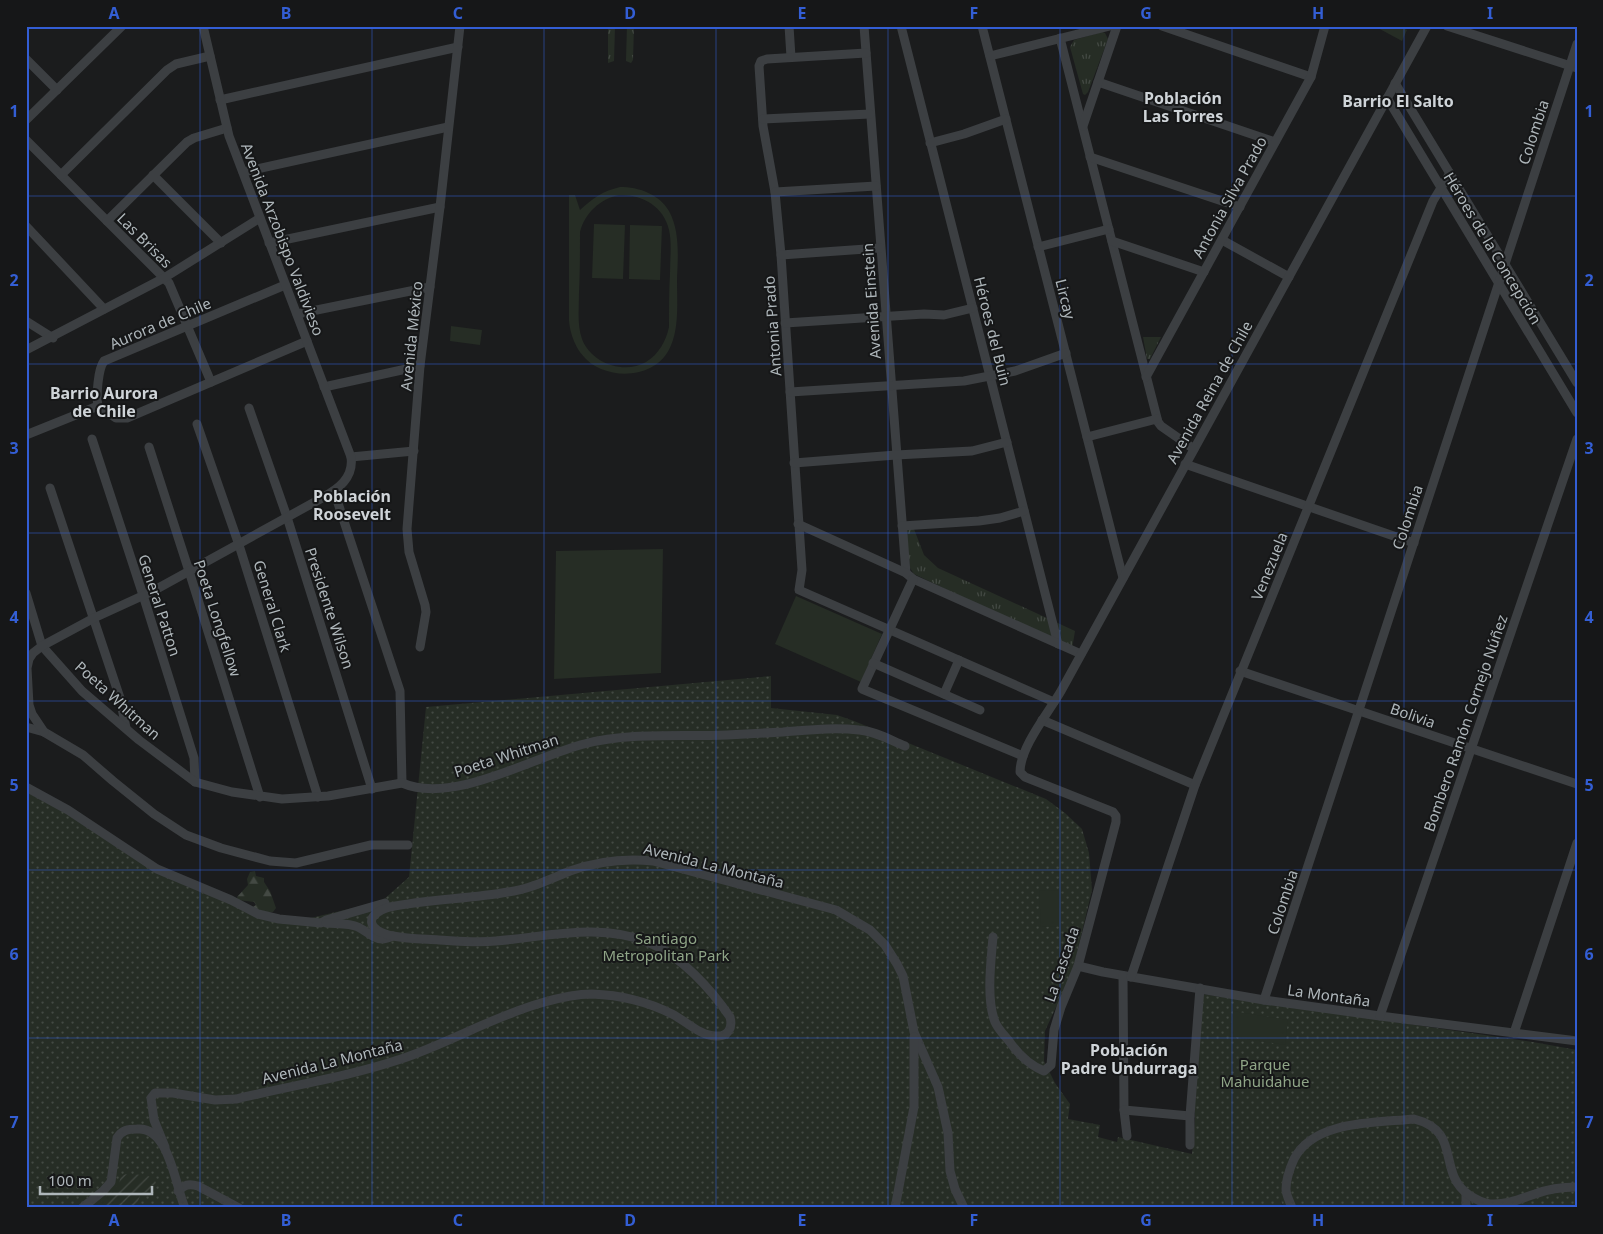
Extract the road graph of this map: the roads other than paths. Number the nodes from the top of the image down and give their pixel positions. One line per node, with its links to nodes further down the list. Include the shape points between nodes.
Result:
1 (122, 26): 26 (street)
2 (203, 26): 18 (street, Avenida Arzobispo Valdivieso)
3 (460, 26): 16 (street, Avenida México)
4 (789, 26): 20 (street)
5 (864, 26): 17 (street, Avenida Einstein)
6 (901, 26): 38 (street, Héroes del Buin)
7 (982, 26): 19 (street, Lircay)
8 (1110, 26): 14 (street)
9 (1117, 26): 24 (street)
10 (1162, 26): 23 (street)
11 (1325, 26): 23 (street, Antonia Silva Prado)
12 (1426, 26): 25 (street, Avenida Reina de Chile)
13 (1446, 26): 22 (street)
14 (1060, 38): 19 (street); 33 (street)
15 (1577, 44): 22 (street, Colombia)
16 (458, 47): 28 (street); 34 (street, Avenida México)
17 (866, 53): 20 (street); 29 (street, Avenida Einstein)
18 (210, 56): 28 (street, Avenida Arzobispo Valdivieso); 42 (street, via 176,64 167,70)
19 (990, 56): 31 (street, Lircay)
20 (791, 58): 30 (street, Antonia Prado, via 761,61)
21 (26, 60): 26 (street)
22 (1573, 67): 60 (street, Colombia)
23 (1311, 77): 37 (street, Antonia Silva Prado)
24 (1098, 82): 33 (street); 37 (street)
25 (1395, 83): 27 (street, Avenida Reina de Chile); 41 (street, Héroes de la Concepción)
26 (58, 90): 32 (street)
27 (1387, 98): 45 (street, Héroes de la Concepción); 62 (street, Avenida Reina de Chile)
28 (220, 100): 35 (street, Avenida Arzobispo Valdivieso)
29 (870, 114): 30 (street); 44 (street, Avenida Einstein)
30 (763, 119): 46 (street, Antonia Prado)
31 (1006, 119): 38 (street); 57 (street, Lircay)
32 (26, 120)
33 (1083, 126): 39 (street)
34 (448, 127): 40 (street); 47 (street, Avenida México)
35 (227, 128): 40 (street, Avenida Arzobispo Valdivieso); 43 (street, via 190,140)
36 (26, 140): 42 (street, Las Brisas)
37 (1275, 142): 48 (street, Antonia Silva Prado)
38 (930, 143): 67 (street, Héroes del Buin)
39 (1090, 157): 48 (street); 52 (street)
40 (243, 172): 49 (street, Avenida Arzobispo Valdivieso)
41 (1450, 173): 45 (street, Venezuela); 60 (street, Héroes de la Concepción)
42 (61, 175): 50 (street, Las Brisas)
43 (153, 175): 50 (street); 55 (street)
44 (876, 186): 46 (street); 58 (street, Avenida Einstein)
45 (1440, 188): 64 (street, Héroes de la Concepción); 105 (street, Venezuela)
46 (775, 192): 59 (street, Antonia Prado)
47 (440, 207): 56 (street); 66 (street, Avenida México)
48 (1240, 207): 53 (street, Antonia Silva Prado)
49 (260, 218): 55 (street); 56 (street, Avenida Arzobispo Valdivieso)
50 (107, 221): 63 (street, Las Brisas)
51 (26, 226): 68 (street)
52 (1109, 229): 54 (street); 57 (street)
53 (1222, 240): 61 (street, Antonia Silva Prado); 62 (street)
54 (1112, 241): 61 (street); 80 (street)
55 (221, 242): 63 (street)
56 (268, 243): 65 (street, Avenida Arzobispo Valdivieso)
57 (1038, 247): 77 (street, Lircay)
58 (880, 248): 59 (street); 70 (street, Avenida Einstein)
59 (781, 254): 72 (street, Antonia Prado)
60 (1505, 263): 64 (street, Colombia); 82 (street, Héroes de la Concepción)
61 (1204, 272): 80 (street, Antonia Silva Prado)
62 (1289, 277): 97 (street, Avenida Reina de Chile)
63 (164, 278): 68 (street); 73 (street, Las Brisas)
64 (1498, 283): 88 (street, Héroes de la Concepción); 110 (street, Colombia)
65 (285, 285): 69 (street, Avenida Arzobispo Valdivieso); 73 (street, Aurora de Chile)
66 (430, 287): 69 (street); 78 (street, Avenida México)
67 (973, 308): 70 (street, via 941,315); 79 (street, Héroes del Buin)
68 (104, 309): 74 (street)
69 (297, 314): 75 (street, Avenida Arzobispo Valdivieso)
70 (886, 316): 72 (street); 83 (street, Avenida Einstein)
71 (26, 321): 74 (street)
72 (785, 322): 85 (street, Antonia Prado)
73 (187, 326): 81 (street, Las Brisas); 86 (street, Aurora de Chile, via 104,361)
74 (53, 338): 76 (street)
75 (307, 341): 81 (street); 84 (street, Avenida Arzobispo Valdivieso)
76 (26, 350)
77 (1066, 353): 79 (street, via 1026,368); 92 (street, Lircay)
78 (420, 366): 84 (street); 98 (street, Avenida México)
79 (990, 376): 83 (street); 95 (street, Héroes del Buin)
80 (1146, 377): 89 (street)
81 (211, 382): 86 (street, via 127,418 116,418)
82 (1577, 383)
83 (891, 386): 85 (street); 99 (street, Avenida Einstein)
84 (324, 387): 100 (street, Avenida Arzobispo Valdivieso)
85 (790, 392): 101 (street, Antonia Prado)
86 (98, 406): 91 (street)
87 (249, 408): 107 (street, Presidente Wilson)
88 (1577, 413)
89 (1157, 418): 92 (street); 97 (street, via 1161,426)
90 (197, 424): 111 (street, General Clark)
91 (26, 436)
92 (1087, 437): 114 (street, Lircay)
93 (92, 439): 116 (street, General Patton)
94 (1577, 439): 135 (street, Bombero Ramón Cornejo Núñez)
95 (1007, 442): 99 (street, via 972,451); 106 (street, Héroes del Buin)
96 (148, 447): 112 (street, Poeta Longfellow)
97 (1194, 450): 102 (street, Avenida Reina de Chile)
98 (414, 451): 100 (street); 121 (street, Avenida México, via 407,542 426,612)
99 (896, 454): 101 (street); 109 (street, Avenida Einstein)
100 (351, 457): 104 (street, via 349,474)
101 (794, 463): 108 (street, Antonia Prado)
102 (1185, 464): 105 (street); 114 (street, Avenida Reina de Chile)
103 (50, 488): 117 (street)
104 (334, 491): 107 (street); 139 (street, via 400,691)
105 (1308, 507): 110 (street); 125 (street, Venezuela)
106 (1024, 511): 109 (street, via 979,521); 119 (street, Héroes del Buin)
107 (286, 518): 111 (street); 143 (street, Presidente Wilson)
108 (798, 524): 113 (street); 118 (street, Antonia Prado, via 802,570 799,590)
109 (902, 526): 113 (street, Avenida Einstein)
110 (1414, 542): 129 (street, Colombia)
111 (239, 545): 112 (street); 145 (street, General Clark)
112 (189, 571): 116 (street); 144 (street, Poeta Longfellow)
113 (909, 576): 118 (street); 119 (street)
114 (1123, 578): 122 (street, Avenida Reina de Chile)
115 (26, 594): 120 (street, Poeta Whitman)
116 (143, 595): 117 (street); 138 (street, General Patton, via 194,758)
117 (94, 618): 120 (street); 132 (street, via 120,698)
118 (888, 629): 123 (street); 124 (street)
119 (1058, 644): 122 (street)
120 (42, 646): 132 (street, Poeta Whitman, via 82,690); 133 (street, via 33,653 27,668 29,705)
121 (420, 647)
122 (1081, 654): 127 (street, Avenida Reina de Chile)
123 (959, 660): 126 (street); 127 (street)
124 (873, 663): 126 (street); 136 (street, via 862,688)
125 (1240, 671): 129 (street, Bolivia); 141 (street, Venezuela)
126 (944, 694): 128 (street)
127 (1054, 702): 130 (street, Avenida Reina de Chile)
128 (980, 710)
129 (1359, 711): 135 (street, Bolivia); 155 (street, Colombia)
130 (1042, 720): 136 (street, Avenida Reina de Chile); 141 (street)
131 (26, 727): 133 (street)
132 (126, 728): 138 (street, Poeta Whitman)
133 (44, 732): 147 (street, via 84,755 154,814 186,835 221,848 270,861 296,863 371,845)
134 (905, 746): 139 (street, Poeta Whitman, via 861,730 816,728 641,737 586,744 468,784 429,788)
135 (1471, 748): 140 (street, Bolivia); 156 (street, Bombero Ramón Cornejo Núñez)
136 (1022, 756): 137 (street, Avenida Reina de Chile)
137 (1020, 772): 152 (street, La Cascada, via 1116,816)
138 (195, 782): 144 (street, Poeta Whitman)
139 (402, 783): 143 (street, Poeta Whitman)
140 (1577, 784)
141 (1195, 785): 153 (street, Venezuela)
142 (26, 788): 149 (street, via 68,810 157,869 258,914)
143 (372, 789): 145 (street, Poeta Whitman)
144 (260, 797): 145 (street, Poeta Whitman)
145 (318, 797)
146 (1577, 843): 158 (street)
147 (408, 845)
148 (385, 903): 149 (street)
149 (324, 922): 150 (street, via 357,927 383,940)
150 (393, 936): 157 (street, Avenida La Montaña, via 372,927 374,916 385,909 509,892 608,861 653,861 836,910 870,930 898,964); 164 (street, Avenida La Montaña, via 474,942 601,932 628,936 659,947 681,961 730,1016 731,1029 723,1035 713,1036 663,1010 637,1001 594,994 564,996 484,1023 441,1044 367,1070 236,1099 215,1100 154,1093 150,1098 154,1120)
151 (993, 937): 152 (street, La Cascada, via 990,975 995,1022 1025,1060 1044,1071 1051,1065 1054,1030)
152 (1078, 966): 153 (street, La Montaña)
153 (1127, 976): 154 (street, La Montaña); 160 (street, Venezuela)
154 (1200, 988): 155 (street, La Montaña); 161 (street)
155 (1264, 1000): 156 (street, La Montaña)
156 (1380, 1016): 158 (street, La Montaña)
157 (914, 1032): 171 (street, via 914,1107); 172 (street, Avenida La Montaña, via 938,1087 948,1133 950,1171)
158 (1514, 1033): 159 (street, La Montaña)
159 (1577, 1041)
160 (1124, 1110): 161 (street); 162 (street, Venezuela)
161 (1190, 1116): 163 (street)
162 (1127, 1136)
163 (1190, 1145)
164 (166, 1151): 166 (street); 168 (street, via 156,1135 145,1129 120,1133 111,1182)
165 (1577, 1187): 167 (street, via 1557,1188 1503,1204 1488,1204)
166 (178, 1191): 169 (street); 170 (street, via 185,1184 191,1184)
167 (1466, 1193): 173 (street, via 1452,1173 1444,1139 1436,1128 1414,1119 1345,1126 1324,1132 1309,1141 1290,1168 1286,1190); 174 (street)
168 (82, 1208)
169 (184, 1208)
170 (239, 1208)
171 (895, 1208)
172 (964, 1208)
173 (1292, 1208)
174 (1466, 1208)

